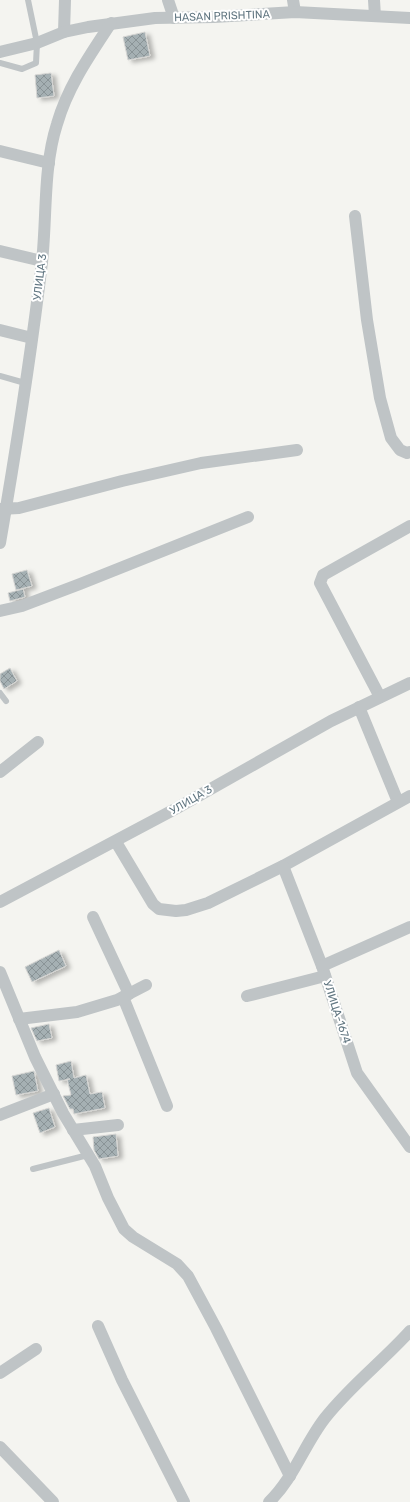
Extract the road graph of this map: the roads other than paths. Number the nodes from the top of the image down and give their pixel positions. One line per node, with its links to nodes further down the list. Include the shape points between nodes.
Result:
1 (28, 0): 12 (lane)
2 (65, 0): 11 (street)
3 (168, 0): 8 (street)
4 (293, 0): 6 (street)
5 (374, 0): 7 (street)
6 (295, 12): 7 (street, HASAN PRISHTINA); 8 (street, HASAN PRISHTINA)
7 (375, 16): 9 (street, HASAN PRISHTINA)
8 (174, 18): 10 (street, HASAN PRISHTINA)
9 (410, 18)
10 (111, 23): 11 (street, HASAN PRISHTINA); 16 (street, УЛИЦА 3, via 73,82 56,125)
11 (64, 32): 12 (street, HASAN PRISHTINA)
12 (37, 43): 13 (street, HASAN PRISHTINA); 14 (lane, via 36,62 22,69)
13 (0, 52)
14 (0, 63)
15 (0, 151): 16 (street)
16 (49, 163): 19 (street, УЛИЦА 3)
17 (354, 216): 25 (street, via 380,398 391,438 400,450)
18 (0, 251): 19 (street)
19 (42, 261): 21 (street, УЛИЦА 3)
20 (0, 330): 21 (street)
21 (32, 338): 23 (street, УЛИЦА 3)
22 (0, 376): 23 (lane)
23 (25, 383): 26 (street, УЛИЦА 3)
24 (298, 450): 26 (street, via 201,463)
25 (410, 452)
26 (3, 510): 29 (street, УЛИЦА 3)
27 (248, 517): 30 (street, via 22,606)
28 (410, 526): 33 (street, via 323,575 320,583)
29 (0, 543)
30 (0, 611)
31 (410, 683): 33 (street, УЛИЦА 3)
32 (0, 693): 34 (lane)
33 (380, 697): 35 (street, УЛИЦА 3)
34 (6, 701)
35 (359, 707): 39 (street); 40 (street, УЛИЦА 3)
36 (38, 742): 37 (street)
37 (0, 772)
38 (410, 796): 39 (street)
39 (398, 802): 41 (street)
40 (116, 842): 41 (street, via 148,899 159,909 186,910 208,903); 42 (street, УЛИЦА 3)
41 (283, 866): 45 (street, УЛИЦА-1674)
42 (0, 902)
43 (93, 917): 49 (street)
44 (410, 927): 45 (street)
45 (324, 971): 50 (street); 57 (street, УЛИЦА-1674, via 357,1073)
46 (0, 972): 48 (street)
47 (146, 985): 49 (street)
48 (4, 996): 51 (street)
49 (126, 996): 51 (street, via 77,1012); 53 (street)
50 (247, 996)
51 (19, 1019): 52 (street)
52 (54, 1094): 54 (street); 56 (street)
53 (167, 1106)
54 (0, 1115)
55 (118, 1125): 56 (street)
56 (73, 1130): 58 (street)
57 (410, 1147)
58 (88, 1155): 59 (lane); 65 (street, via 124,1229 177,1264 188,1276)
59 (33, 1169)
60 (98, 1326): 67 (street, via 125,1387)
61 (410, 1331): 65 (street, via 325,1418 311,1437)
62 (36, 1349): 63 (street)
63 (0, 1373)
64 (0, 1447): 66 (street)
65 (290, 1476): 68 (street)
66 (46, 1500)
67 (184, 1502)
68 (270, 1502)

